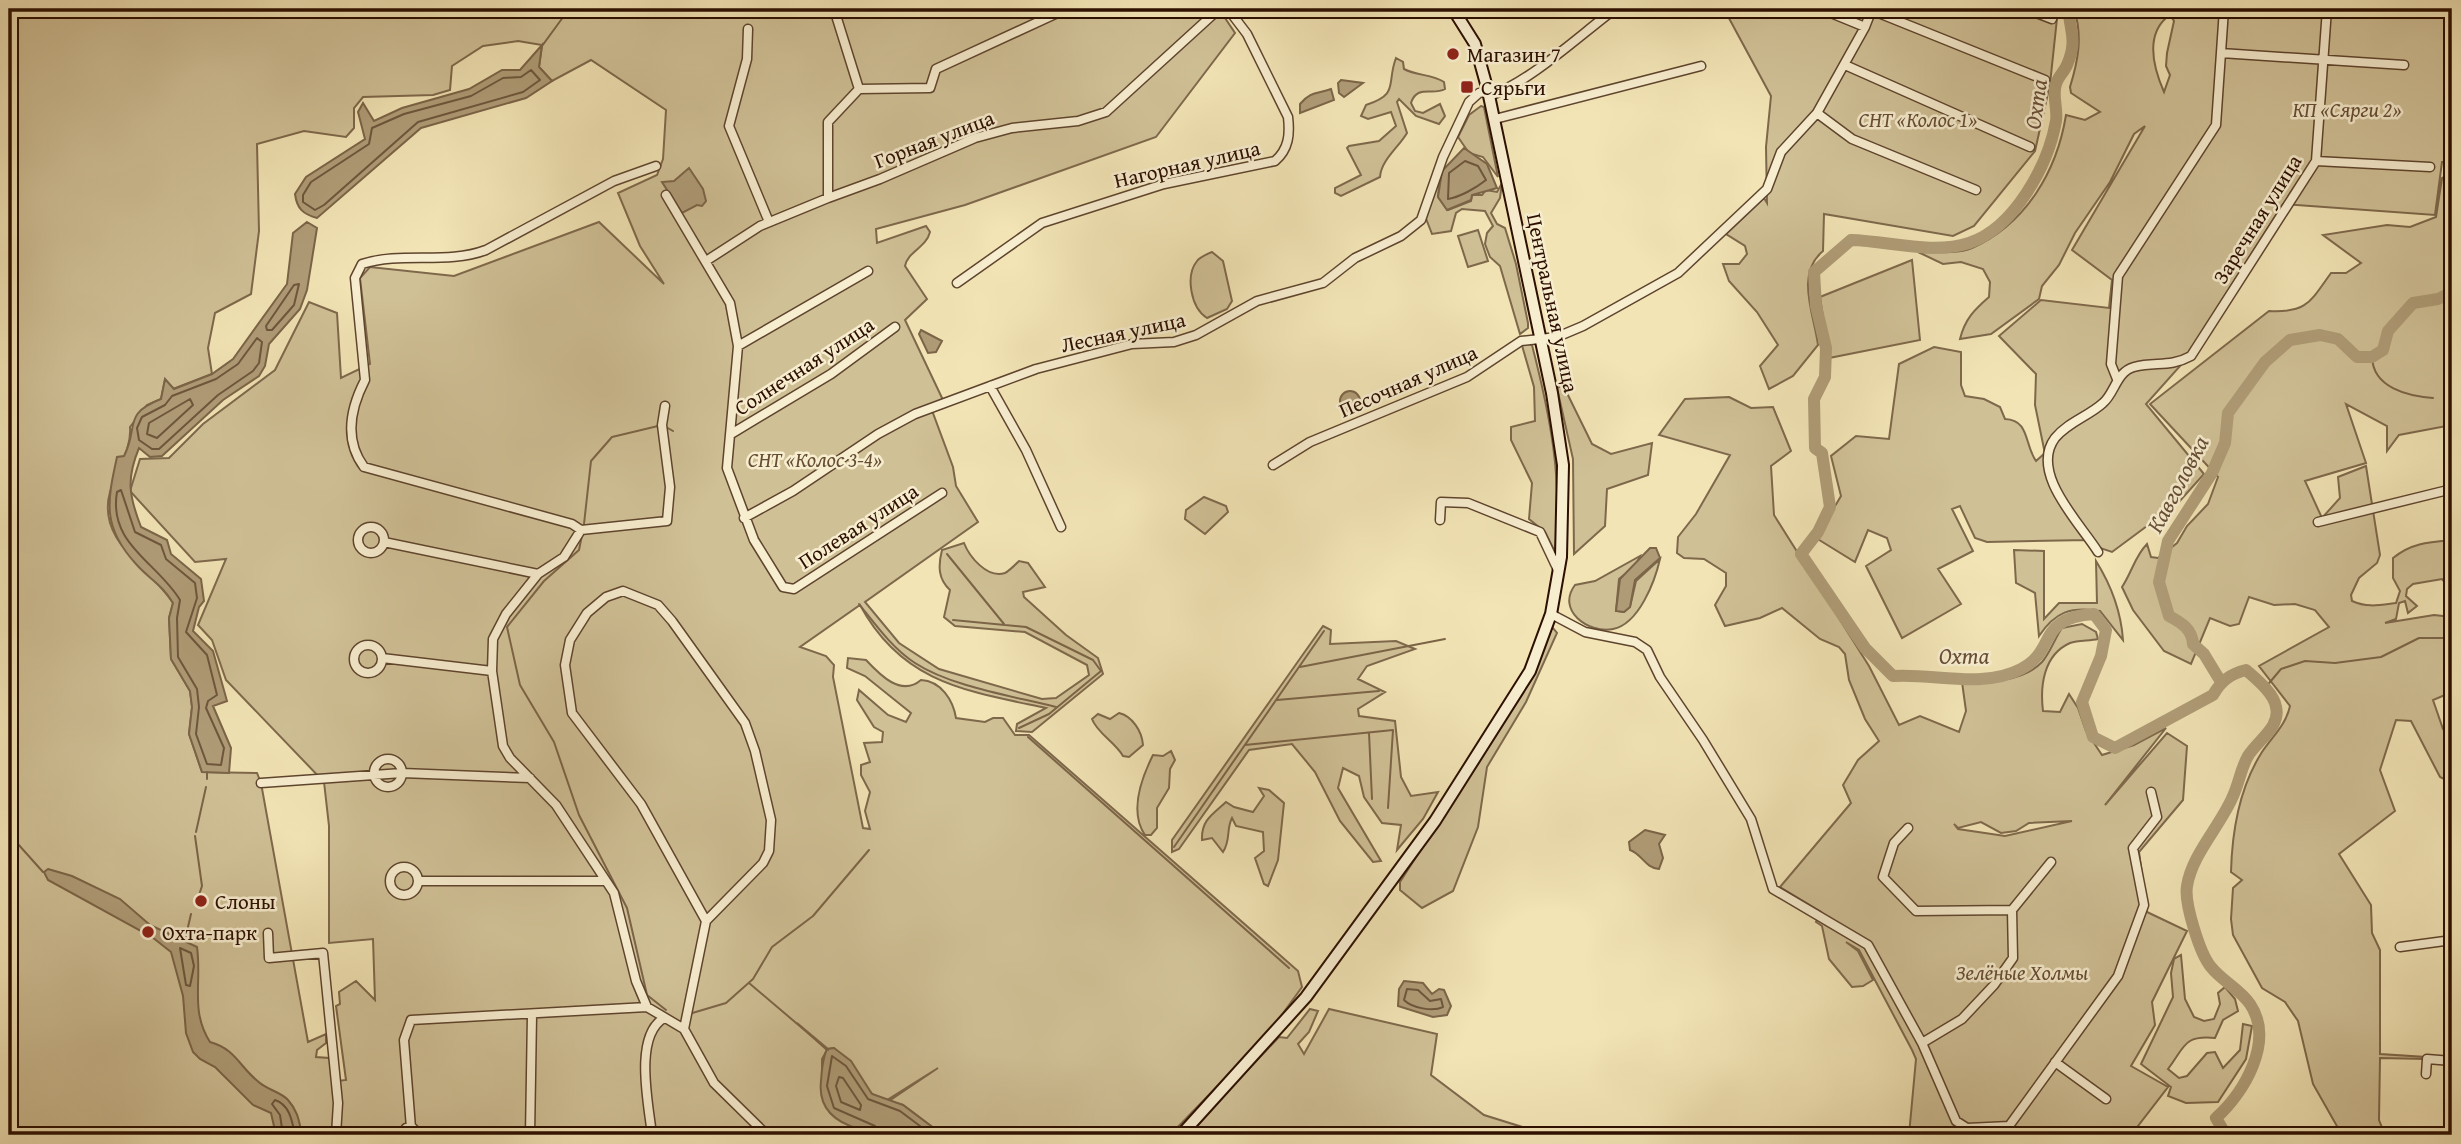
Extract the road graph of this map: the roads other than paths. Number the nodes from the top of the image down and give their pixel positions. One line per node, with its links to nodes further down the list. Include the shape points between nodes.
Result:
1 (834, 9): 21 (street)
2 (1066, 9): 21 (street, via 936,69 930,88)
3 (1219, 9): 31 (street, Горная улица, via 1106,113 975,138)
4 (1228, 9): 35 (street, Нагорная улица, via 1247,34 1288,117 1283,154 1275,161 1164,184 1042,223)
5 (1453, 9): 22 (street, Центральная улица, via 1475,44)
6 (1615, 9): 22 (street, Лесная улица, via 1504,90)
7 (1821, 9): 13 (street)
8 (2026, 9): 12 (street)
9 (2224, 9): 15 (street)
10 (2327, 9): 16 (street, Заречная улица)
11 (1872, 10): 13 (street); 20 (street)
12 (2052, 19)
13 (1865, 27): 17 (street)
14 (748, 29): 32 (street, via 747,60 729,126)
15 (2221, 53): 16 (street); 39 (street, via 2216,125 2118,276 2111,364)
16 (2324, 59): 18 (street); 26 (street, Заречная улица)
17 (1845, 65): 23 (street); 25 (street)
18 (2404, 65)
19 (1701, 66): 24 (street)
20 (2045, 80)
21 (859, 89): 31 (street, via 828,122)
22 (1489, 93): 24 (street, Центральная улица); 40 (street, Лесная улица, via 1479,93 1469,102 1421,220 1401,236 1355,258 1323,284 1257,301 1174,342 1118,348 1036,369)
23 (1817, 113): 29 (street, via 1852,139); 37 (street, Песочная улица, via 1781,152 1763,194 1674,276 1583,326 1557,337)
24 (1495, 119): 37 (street, Центральная улица)
25 (2030, 147)
26 (2316, 161): 28 (street); 39 (street, Заречная улица, via 2191,356 2174,365 2132,367)
27 (656, 166): 50 (street, via 614,181 486,250 464,258 382,258 362,264 355,278 365,380 349,434 353,452 364,467)
28 (2430, 167)
29 (1976, 190)
30 (666, 195): 33 (street)
31 (828, 198): 32 (street, Горная улица)
32 (769, 222): 33 (street, Горная улица)
33 (706, 261): 38 (street, via 730,303)
34 (868, 271): 38 (street)
35 (957, 284)
36 (895, 327): 42 (street, Солнечная улица, via 831,373)
37 (1539, 338): 43 (street, Песочная улица, via 1521,341 1467,377 1310,442); 53 (street, Центральная улица, via 1563,465)
38 (738, 346): 42 (street)
39 (2117, 379): 52 (street, via 2105,402 2054,439 2049,456 2049,473 2056,488)
40 (991, 388): 46 (street, Лесная улица, via 897,423); 49 (street)
41 (665, 406): 50 (street, via 662,425 670,487 667,521)
42 (731, 434): 46 (street, via 727,468)
43 (1273, 465)
44 (2452, 489): 48 (street)
45 (942, 493): 46 (street, Полевая улица, via 794,589 783,587)
46 (744, 518)
47 (1440, 520): 53 (street, via 1441,502 1468,503 1540,532)
48 (2318, 522)
49 (1061, 527)
50 (583, 530): 54 (street, via 564,557)
51 (384, 542): 54 (street)
52 (2098, 552)
53 (1559, 572): 55 (street, Центральная улица)
54 (538, 574): 57 (street, via 506,614 493,639)
55 (1550, 614): 76 (street, via 1585,632 1634,642 1647,650 1751,819 1773,889 1868,945); 88 (street, Центральная улица, via 1530,671 1485,746 1375,904 1297,1007)
56 (382, 658): 57 (street)
57 (492, 671): 60 (street, via 503,746)
58 (402, 773): 59 (street); 59 (street, via 394,760 385,759 377,764); 60 (street)
59 (375, 775): 61 (street)
60 (530, 778): 66 (street, via 556,805)
61 (261, 783)
62 (2151, 792): 78 (street, via 2157,817 2133,848 2144,905 2134,935 2118,976)
63 (1908, 828): 67 (street, via 1894,843 1883,877 1916,911)
64 (2051, 862): 67 (street)
65 (418, 881): 66 (street)
66 (604, 881): 72 (street, via 614,893)
67 (2012, 910): 76 (street, via 2013,958 1962,1019)
68 (706, 921): 68 (street, via 763,863 769,851 771,820 755,751 744,723 659,605 623,591 587,613 570,640 565,666 572,713 641,804); 75 (street)
69 (268, 933): 82 (street, via 269,958 323,953 338,1103)
70 (2452, 940): 71 (street)
71 (2400, 947)
72 (647, 1007): 73 (street); 74 (street)
73 (532, 1015): 81 (street, via 411,1020 404,1040); 85 (street)
74 (664, 1018): 75 (street); 86 (street, via 645,1056)
75 (684, 1029): 87 (street, via 713,1083)
76 (1922, 1043): 78 (street, via 1956,1121 1967,1128 2009,1126)
77 (2452, 1061): 79 (street, via 2427,1059)
78 (2055, 1062): 80 (street)
79 (2426, 1074)
80 (2106, 1099)
81 (411, 1128): 83 (street); 84 (street)
82 (336, 1135)
83 (401, 1135)
84 (419, 1135)
85 (530, 1135)
86 (652, 1135)
87 (767, 1135)
88 (1181, 1135)

